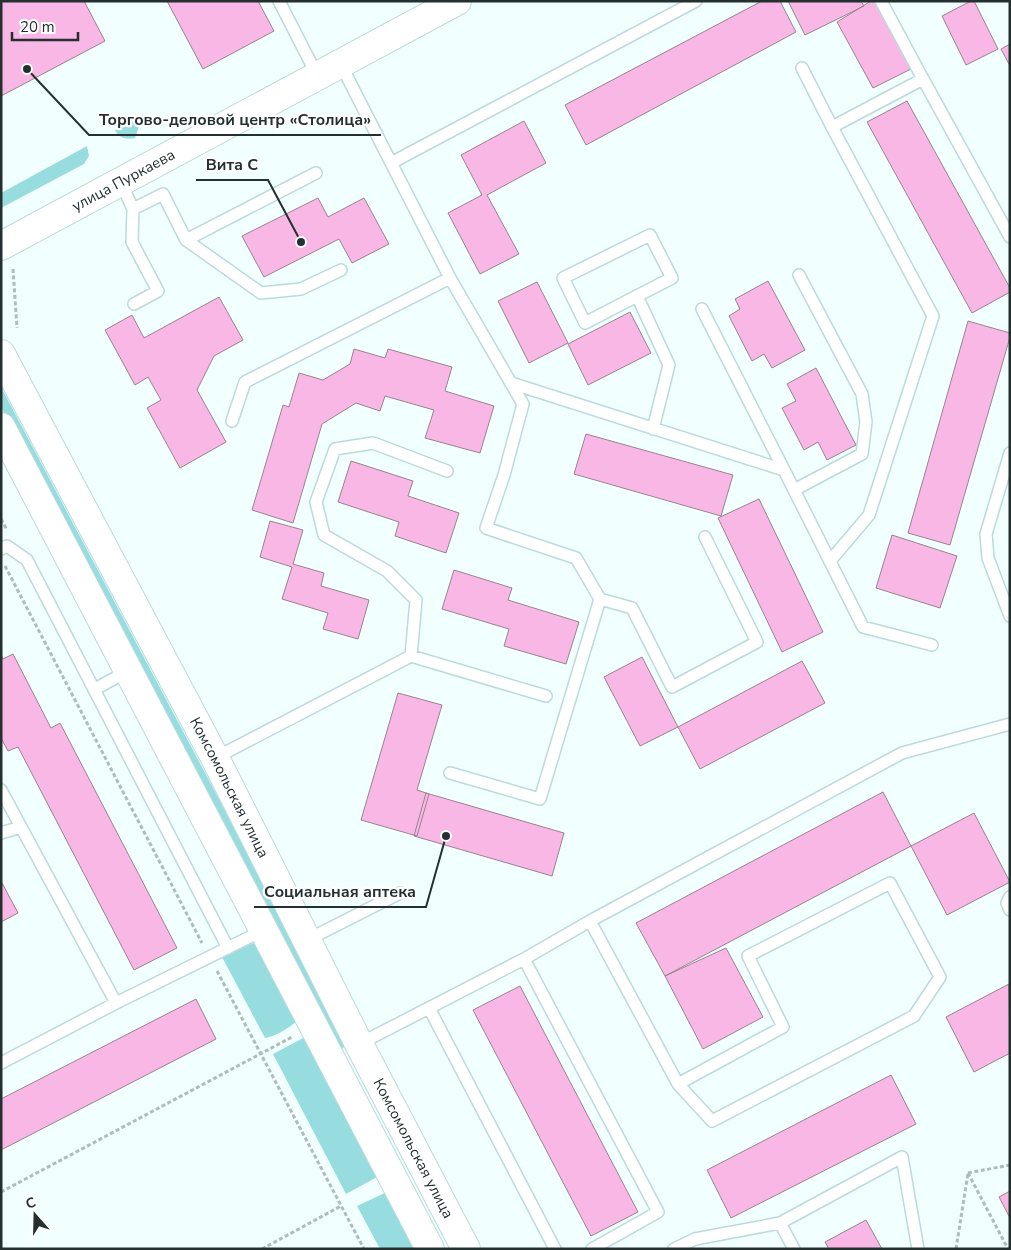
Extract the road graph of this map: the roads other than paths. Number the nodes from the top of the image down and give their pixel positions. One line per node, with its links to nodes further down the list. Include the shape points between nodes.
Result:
1 (279, 1): 6 (lane)
2 (457, 1): 6 (main road, улица Пуркаева)
3 (696, 1): 9 (lane)
4 (881, 1): 7 (lane)
5 (802, 68): 8 (lane)
6 (328, 69): 9 (lane); 11 (main road, улица Пуркаева)
7 (923, 79): 8 (lane); 13 (lane)
8 (832, 127): 33 (lane, via 933,316 869,515)
9 (391, 163): 18 (lane)
10 (316, 173): 14 (lane)
11 (121, 182): 12 (lane); 15 (main road, улица Пуркаева)
12 (133, 209): 14 (lane, via 162,194); 20 (lane, via 132,242 158,292)
13 (1010, 237)
14 (186, 240): 16 (lane, via 261,293 301,289)
15 (7, 257)
16 (341, 270)
17 (799, 275): 30 (lane, via 862,394 866,422 862,454)
18 (450, 278): 23 (lane); 24 (lane, via 245,382)
19 (637, 296): 19 (lane, via 584,323 563,278 650,235 672,278); 26 (lane, via 669,365)
20 (134, 304)
21 (702, 309): 28 (lane)
22 (1, 354): 42 (main road, Комсомольская улица)
23 (511, 384): 26 (lane); 34 (lane, via 522,404 504,475 486,528 576,558)
24 (232, 421)
25 (1, 427): 38 (main road, Комсомольская улица)
26 (653, 428): 28 (lane)
27 (1010, 454): 35 (lane, via 986,534 988,558)
28 (784, 470): 30 (lane)
29 (447, 471): 37 (lane, via 373,443 335,449 316,502 324,535 387,571 416,600)
30 (794, 490): 33 (lane)
31 (705, 537): 34 (lane, via 757,642 672,687 632,608)
32 (4, 548): 39 (lane, via 27,560)
33 (830, 561): 36 (lane, via 863,627)
34 (600, 600): 43 (lane, via 540,799)
35 (1010, 616)
36 (932, 645)
37 (411, 656): 40 (lane); 42 (lane)
38 (128, 671): 39 (lane); 51 (main road, Комсомольская улица)
39 (95, 689): 53 (lane)
40 (546, 696)
41 (1010, 724): 50 (lane, via 902,753)
42 (215, 758): 52 (main road, Комсомольская улица)
43 (450, 773)
44 (1, 790): 45 (lane)
45 (21, 827): 46 (lane); 55 (lane)
46 (1, 833)
47 (400, 892): 52 (lane)
48 (1010, 897): 49 (lane, via 1007,903)
49 (1010, 910)
50 (590, 921): 54 (lane); 59 (lane)
51 (264, 930): 53 (lane); 62 (main road, Комсомольская улица)
52 (307, 940): 57 (main road, Комсомольская улица)
53 (228, 948): 55 (lane)
54 (524, 959): 56 (lane); 65 (lane, via 658,1212)
55 (116, 1003): 58 (lane)
56 (429, 1008): 57 (lane); 64 (lane)
57 (359, 1044): 63 (main road, Комсомольская улица)
58 (1, 1063)
59 (678, 1084): 59 (lane, via 712,1120 914,1016 940,977 890,883 748,956 783,1027)
60 (780, 1223): 61 (lane); 67 (lane); 68 (lane, via 902,1157)
61 (698, 1244): 66 (lane)
62 (430, 1249)
63 (466, 1249)
64 (555, 1249)
65 (592, 1249)
66 (674, 1249)
67 (794, 1249)
68 (918, 1249)

